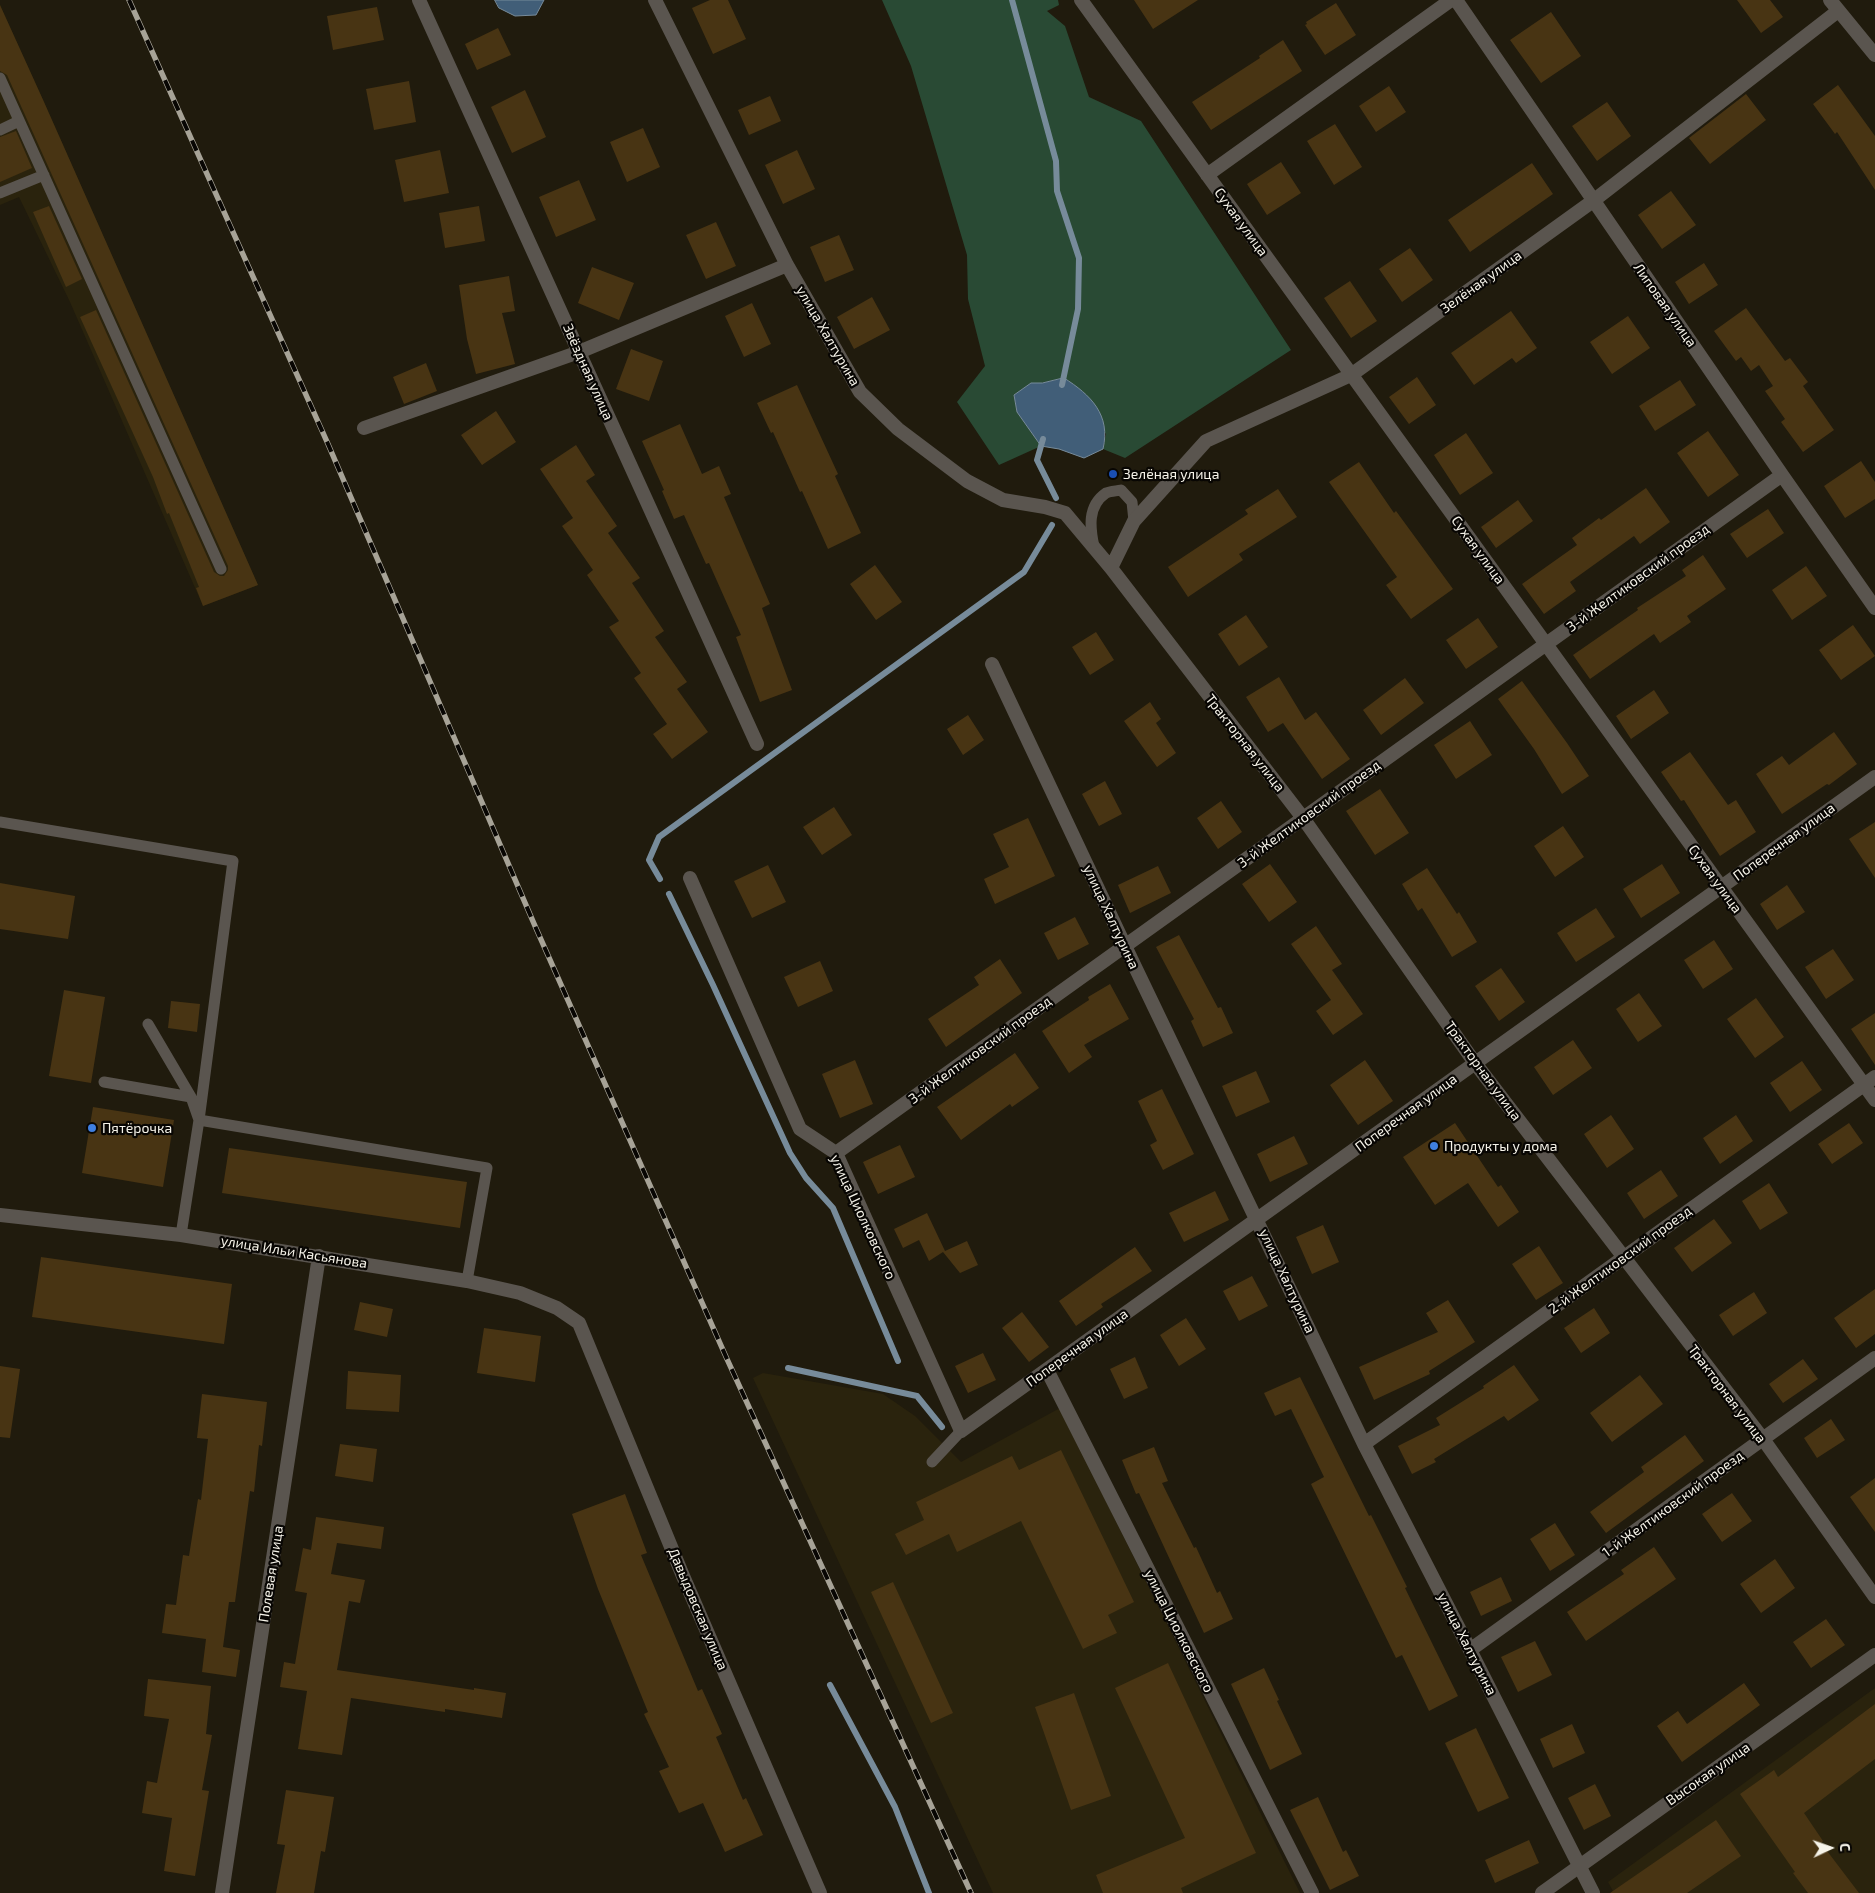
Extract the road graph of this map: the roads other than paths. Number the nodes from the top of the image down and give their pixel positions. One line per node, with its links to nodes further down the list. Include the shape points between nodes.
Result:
1 (420, 0): 16 (street, Звёздная улица)
2 (655, 0): 15 (street, улица Халтурина)
3 (1081, 0): 12 (street, Сухая улица)
4 (1451, 0): 12 (street)
5 (1456, 0): 14 (street, Липовая улица)
6 (1834, 5): 7 (street); 14 (street, Зелёная улица)
7 (1875, 55)
8 (0, 78): 9 (lane)
9 (20, 121): 10 (lane); 11 (lane)
10 (0, 130)
11 (44, 175): 13 (lane); 23 (lane)
12 (1207, 175): 17 (street, Сухая улица)
13 (0, 193)
14 (1593, 201): 17 (street, Зелёная улица); 19 (street, Липовая улица)
15 (788, 265): 16 (street); 21 (street, улица Халтурина, via 860,392 898,429 967,481 1003,500 1065,513)
16 (579, 352): 18 (street); 27 (street, Звёздная улица)
17 (1352, 375): 20 (street, Зелёная улица, via 1206,441); 25 (street, Сухая улица)
18 (364, 428)
19 (1782, 476): 24 (street, Липовая улица); 25 (street, 3-й Желтиковский проезд)
20 (1134, 521): 21 (lane, via 1132,502 1121,490 1107,492 1092,513 1090,527); 22 (street, Зелёная улица)
21 (1094, 549): 22 (street, улица Халтурина)
22 (1111, 568): 29 (street, Тракторная улица)
23 (221, 569)
24 (1875, 608)
25 (1546, 644): 29 (street, 3-й Желтиковский проезд); 32 (street, Сухая улица)
26 (992, 664): 33 (street, улица Халтурина)
27 (757, 744)
28 (1875, 777): 32 (street, Поперечная улица)
29 (1303, 818): 33 (street, 3-й Желтиковский проезд); 35 (street, Тракторная улица)
30 (0, 822): 40 (lane, via 233,861)
31 (690, 878): 41 (street, улица Циолковского, via 800,1129)
32 (1721, 887): 35 (street, Поперечная улица); 36 (street, Сухая улица)
33 (1125, 946): 41 (street, 3-й Желтиковский проезд); 43 (street, улица Халтурина)
34 (148, 1024): 38 (lane)
35 (1475, 1063): 43 (street, Поперечная улица); 46 (street, Тракторная улица)
36 (1870, 1081): 39 (street, Сухая улица); 46 (street, 2-й Желтиковский проезд)
37 (104, 1082): 38 (lane)
38 (190, 1097): 40 (lane)
39 (1875, 1100)
40 (200, 1120): 44 (lane); 47 (lane, via 487,1168)
41 (836, 1153): 51 (street, улица Циолковского)
42 (0, 1215): 44 (street, улица Ильи Касьянова)
43 (1257, 1219): 50 (street, Поперечная улица); 53 (street, улица Халтурина)
44 (181, 1235): 45 (street, улица Ильи Касьянова)
45 (319, 1256): 47 (street, улица Ильи Касьянова); 59 (street, Полевая улица)
46 (1623, 1258): 52 (street, Тракторная улица); 53 (street, 2-й Желтиковский проезд)
47 (467, 1281): 48 (street, улица Ильи Касьянова, via 520,1293 557,1308)
48 (579, 1323): 60 (street, Давыдовская улица, via 683,1576)
49 (1875, 1358): 52 (street, 1-й Желтиковский проезд)
50 (1047, 1370): 51 (street, Поперечная улица); 61 (street, улица Циолковского)
51 (961, 1431): 54 (lane)
52 (1763, 1439): 55 (street, Тракторная улица); 56 (street, 1-й Желтиковский проезд)
53 (1364, 1444): 56 (street, улица Халтурина)
54 (932, 1462)
55 (1875, 1597)
56 (1470, 1650): 58 (street, улица Халтурина)
57 (1875, 1656): 58 (street, Высокая улица)
58 (1580, 1866): 62 (street, Высокая улица); 63 (street, улица Халтурина)
59 (222, 1893)
60 (820, 1893)
61 (1312, 1893)
62 (1542, 1893)
63 (1593, 1893)

